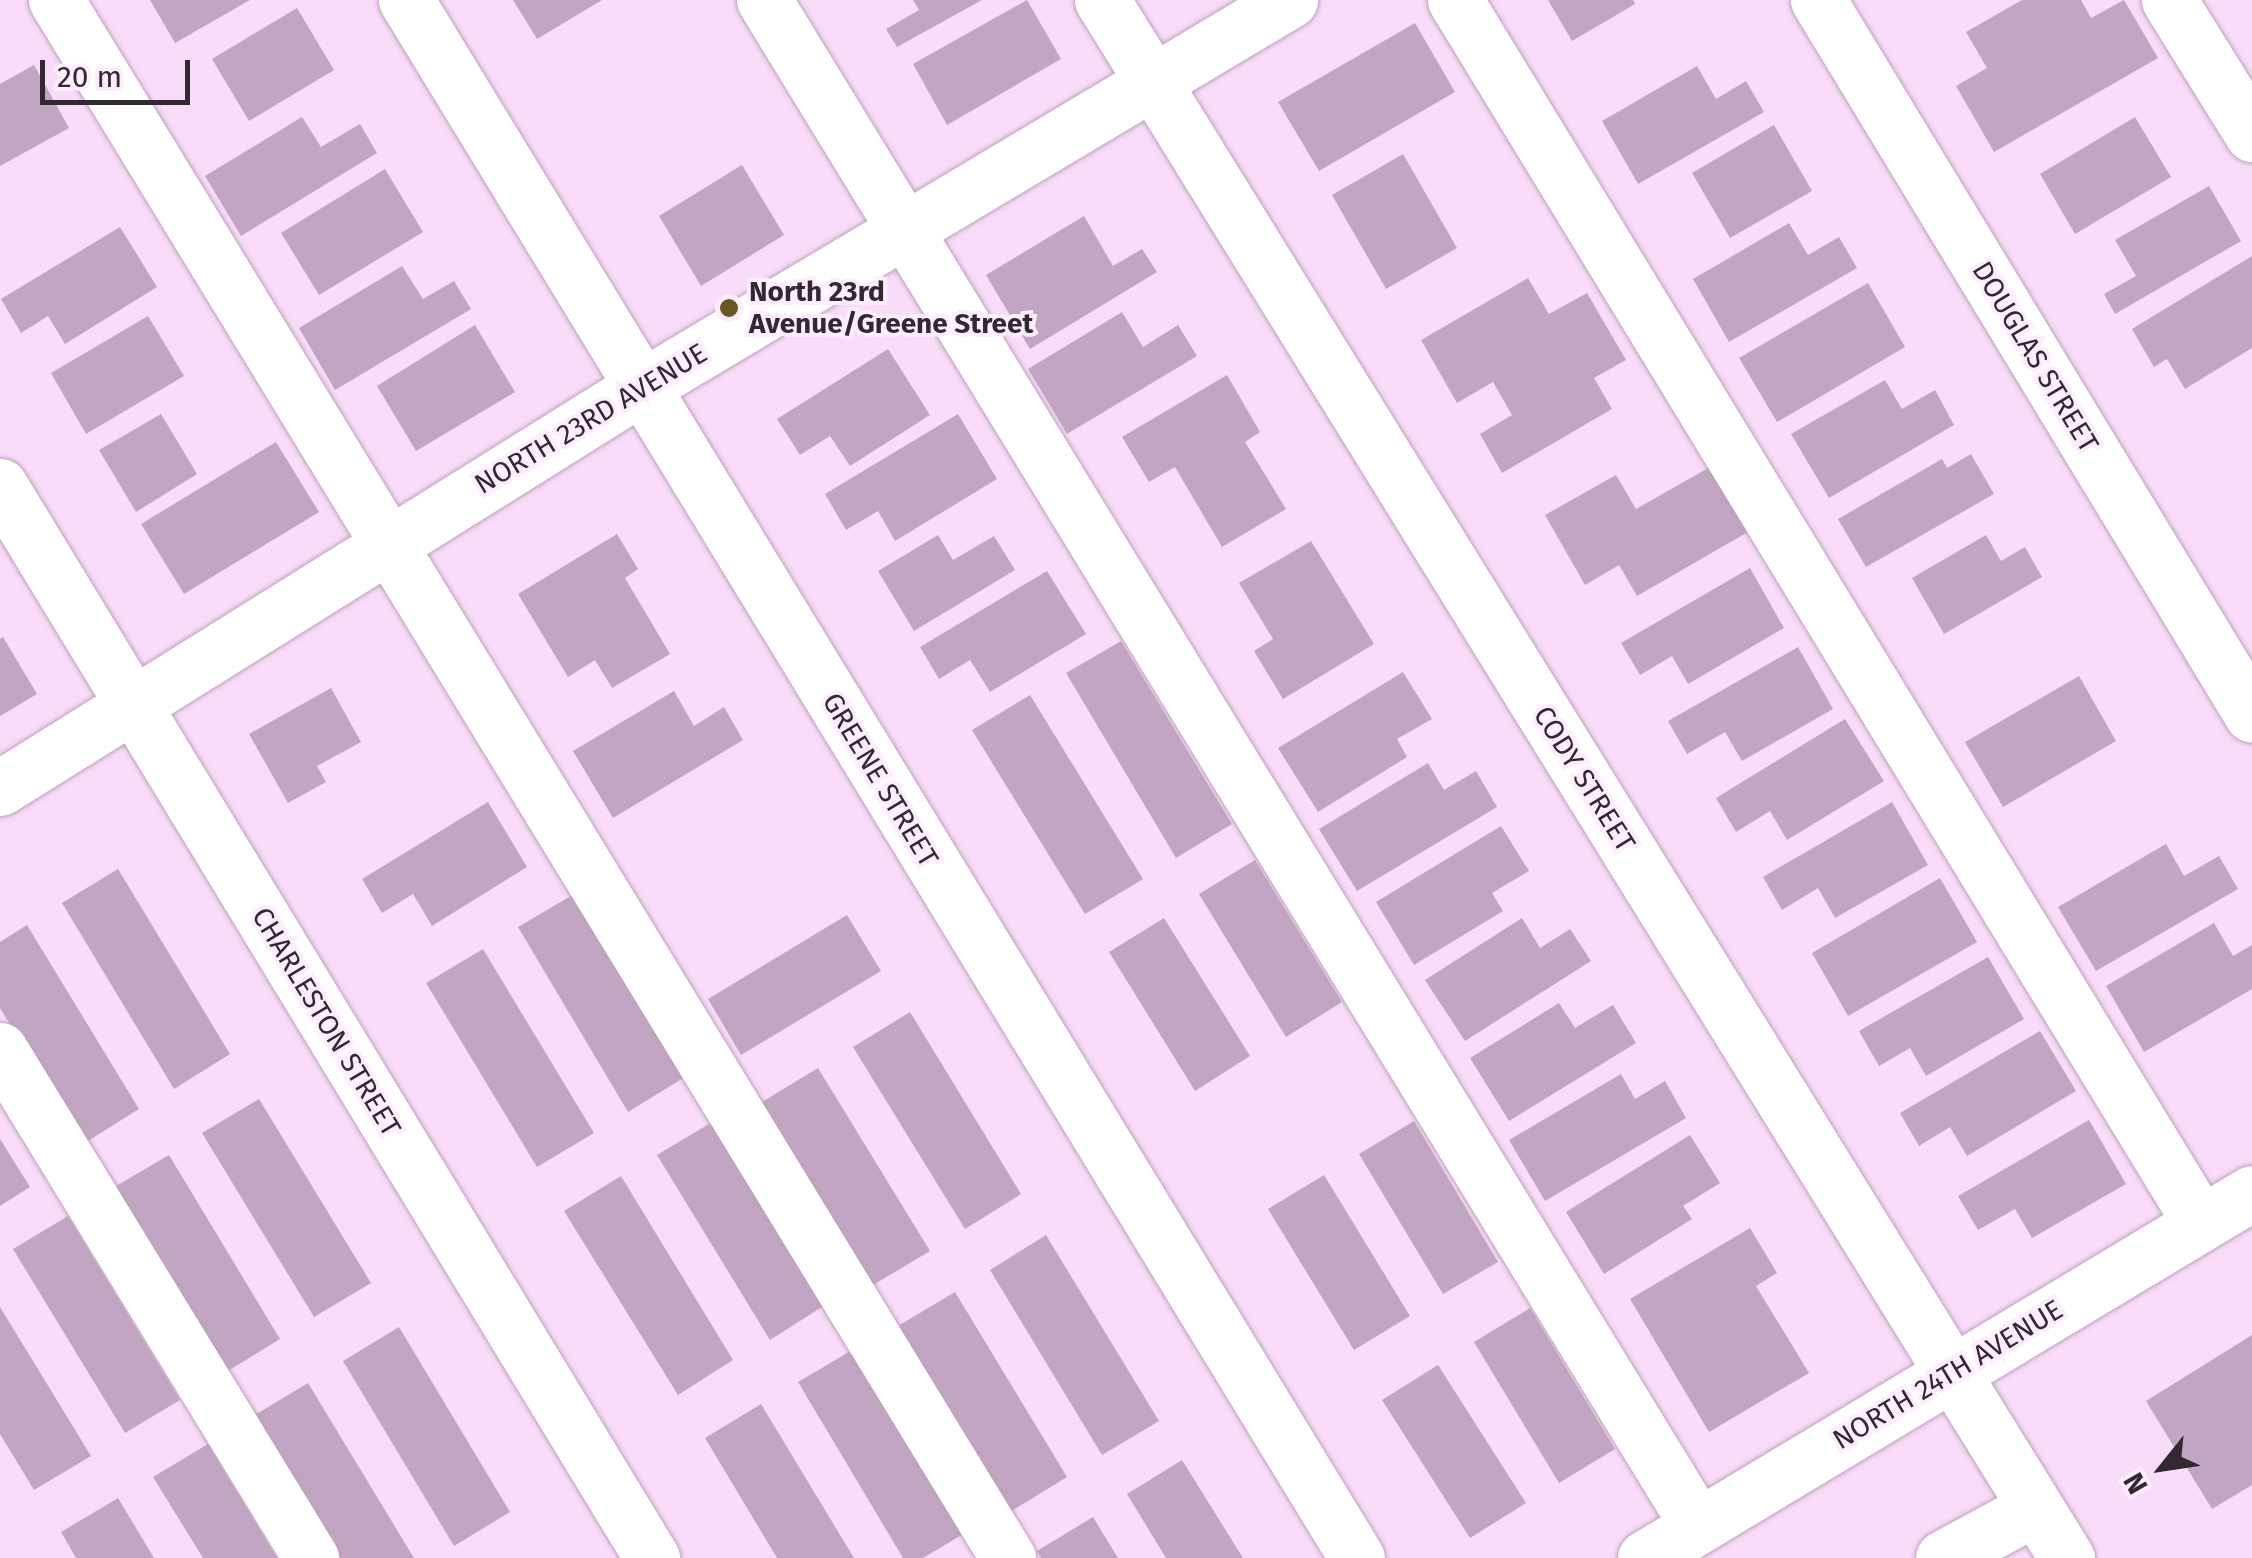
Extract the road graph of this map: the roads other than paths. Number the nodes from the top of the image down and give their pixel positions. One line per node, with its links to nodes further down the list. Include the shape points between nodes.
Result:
1 (56, 0): 14 (street)
2 (406, 0): 12 (street, GREENE STREET)
3 (764, 0): 11 (street)
4 (1102, 0): 9 (street, CODY STREET)
5 (1290, 0): 9 (street, NORTH 23RD AVENUE)
6 (1455, 0): 20 (street)
7 (1818, 0): 16 (street, DOUGLAS STREET)
8 (2169, 0): 10 (street)
9 (1153, 84): 11 (street, NORTH 23RD AVENUE); 21 (street, CODY STREET)
10 (2252, 134)
11 (905, 231): 12 (street, NORTH 23RD AVENUE); 23 (street)
12 (640, 388): 14 (street, NORTH 23RD AVENUE); 27 (street, GREENE STREET)
13 (0, 486): 15 (street, CHARLESTON STREET)
14 (389, 544): 15 (street, NORTH 23RD AVENUE); 26 (street)
15 (133, 703): 17 (street, NORTH 23RD AVENUE); 25 (street, CHARLESTON STREET)
16 (2252, 714)
17 (0, 788)
18 (0, 1050): 24 (street)
19 (2252, 1193): 20 (street, NORTH 24TH AVENUE)
20 (2200, 1222): 21 (street, NORTH 24TH AVENUE)
21 (1952, 1372): 22 (street, CODY STREET); 23 (street, NORTH 24TH AVENUE)
22 (2035, 1508): 29 (street); 30 (street, CODY STREET)
23 (1698, 1526): 28 (street, NORTH 24TH AVENUE)
24 (311, 1558)
25 (652, 1558)
26 (1008, 1558)
27 (1356, 1558)
28 (1644, 1558)
29 (1943, 1558)
30 (2066, 1558)

